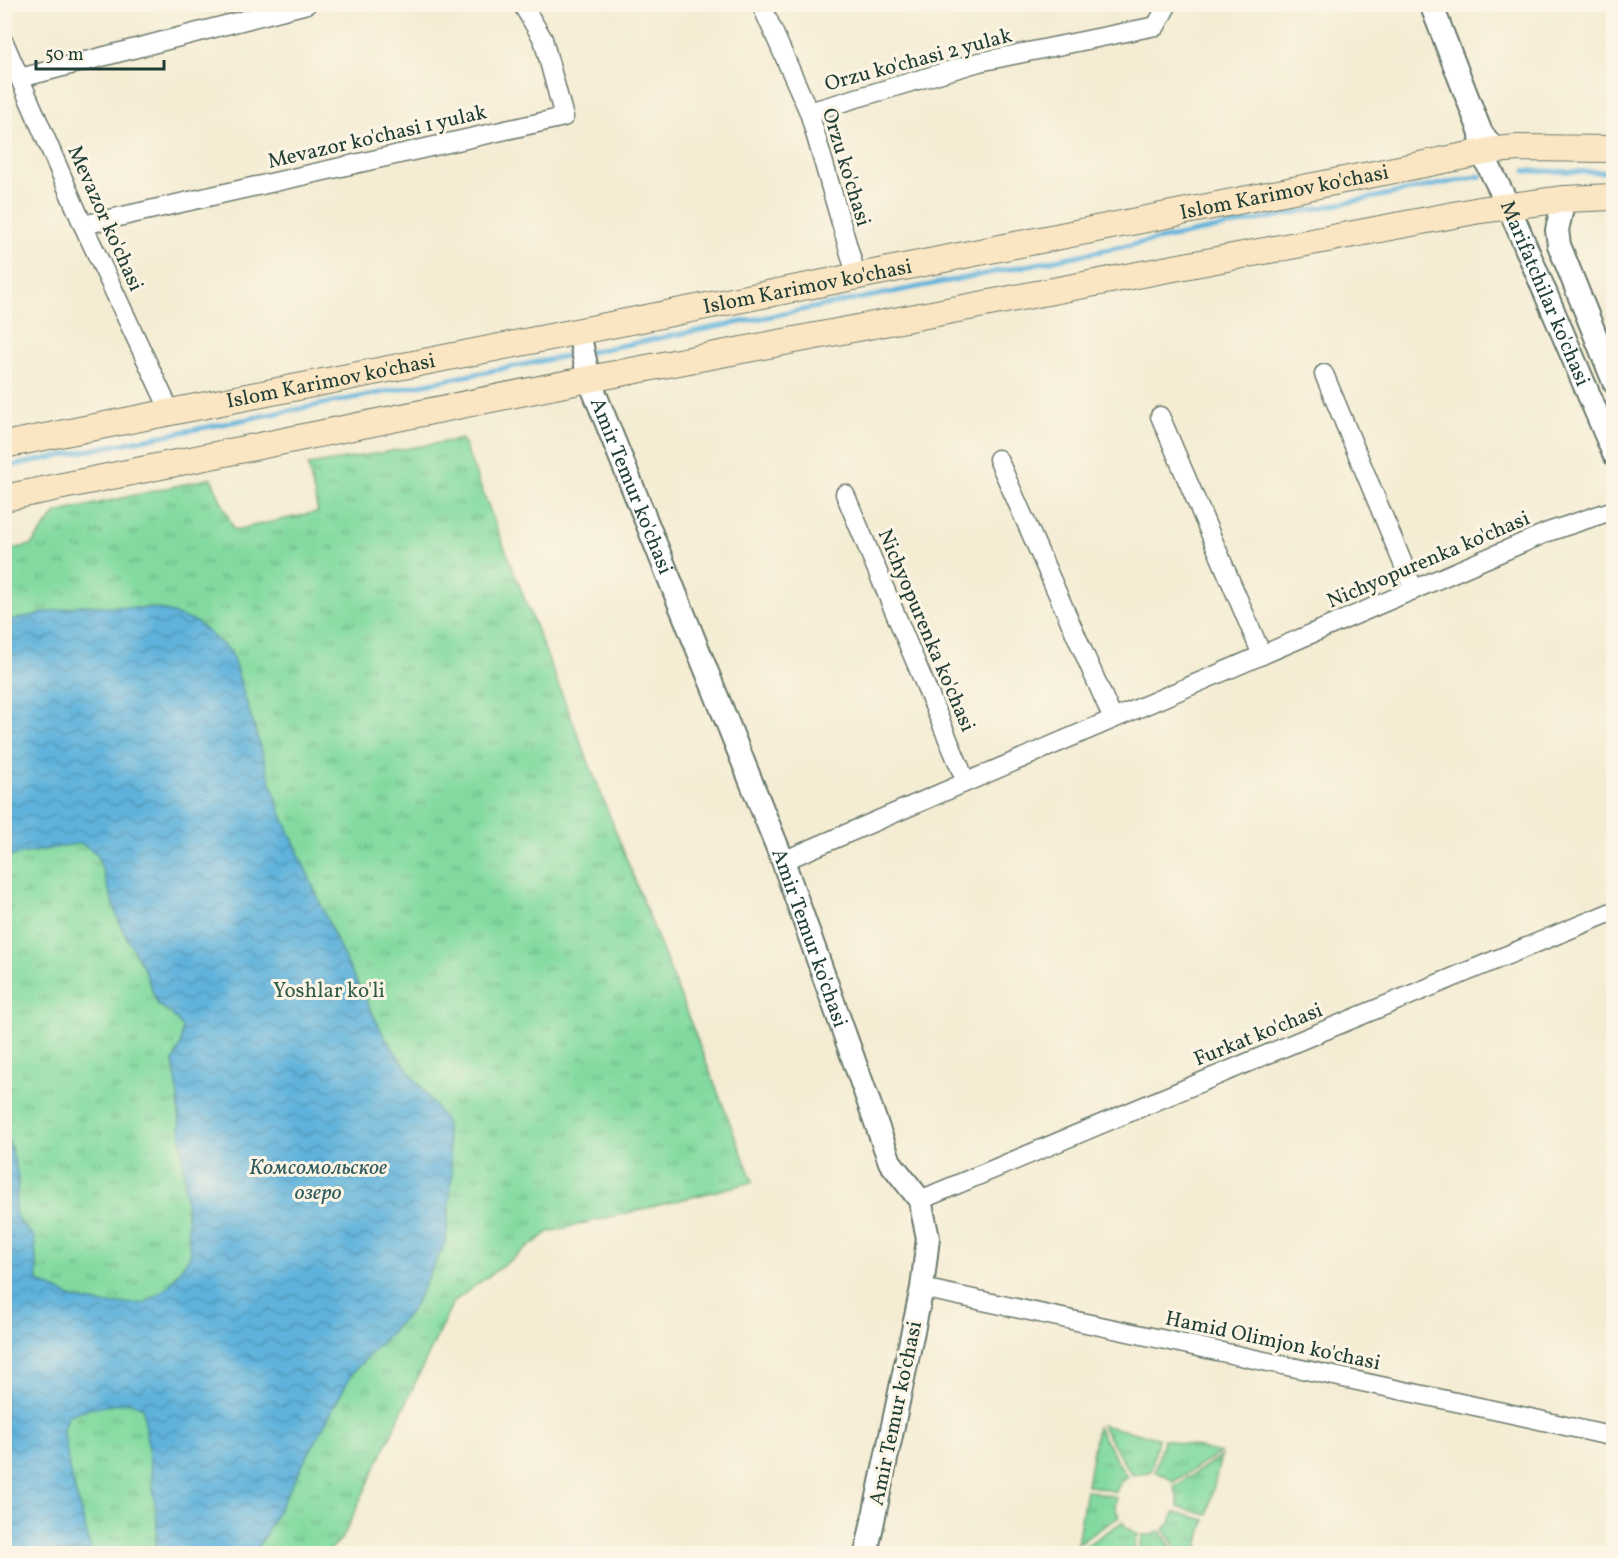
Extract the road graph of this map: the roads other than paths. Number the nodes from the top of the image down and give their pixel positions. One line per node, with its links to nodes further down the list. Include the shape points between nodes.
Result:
1 (307, 4): 7 (street)
2 (522, 4): 14 (street, Mevazor ko'chasi 1 yulak, via 543,39 564,117)
3 (761, 4): 8 (street, Orzu ko'chasi)
4 (1168, 4): 8 (street, Orzu ko'chasi 2 yulak, via 1156,26 979,62)
5 (1431, 4): 9 (street, Marifatchilar ko'chasi)
6 (4, 42): 7 (street, Mevazor ko'chasi)
7 (20, 78): 14 (street, Mevazor ko'chasi)
8 (809, 112): 15 (street, Orzu ko'chasi)
9 (1486, 145): 10 (main road, Islom Karimov ko'chasi); 13 (street, Marifatchilar ko'chasi); 15 (main road, Islom Karimov ko'chasi)
10 (1614, 149)
11 (1614, 197): 12 (main road)
12 (1564, 199): 13 (main road); 19 (street, Marifatchilar ko'chasi, via 1557,230 1559,245)
13 (1508, 206): 18 (main road); 23 (street, Marifatchilar ko'chasi)
14 (83, 225): 20 (street, Mevazor ko'chasi)
15 (857, 278): 16 (main road, Islom Karimov ko'chasi)
16 (579, 333): 18 (street, Amir Temur ko'chasi); 20 (main road, Islom Karimov ko'chasi)
17 (1324, 374): 28 (street)
18 (589, 380): 26 (main road); 32 (street, Amir Temur ko'chasi)
19 (1614, 382)
20 (170, 411): 22 (main road, Islom Karimov ko'chasi)
21 (1160, 416): 29 (street)
22 (4, 445)
23 (1614, 454)
24 (998, 459): 30 (street)
25 (845, 494): 31 (street, Nichyopurenka ko'chasi)
26 (4, 498)
27 (1614, 510): 28 (street, Nichyopurenka ko'chasi, via 1548,532)
28 (1414, 590): 29 (street, Nichyopurenka ko'chasi)
29 (1262, 655): 30 (street, Nichyopurenka ko'chasi)
30 (1113, 719): 31 (street, Nichyopurenka ko'chasi)
31 (966, 782): 32 (street, Nichyopurenka ko'chasi)
32 (783, 861): 34 (street, Amir Temur ko'chasi, via 890,1162)
33 (1614, 911): 34 (street, Furkat ko'chasi)
34 (920, 1200): 35 (street, Amir Temur ko'chasi, via 928,1238)
35 (922, 1288): 36 (street, Hamid Olimjon ko'chasi); 37 (street, Amir Temur ko'chasi)
36 (1614, 1437)
37 (866, 1554)

